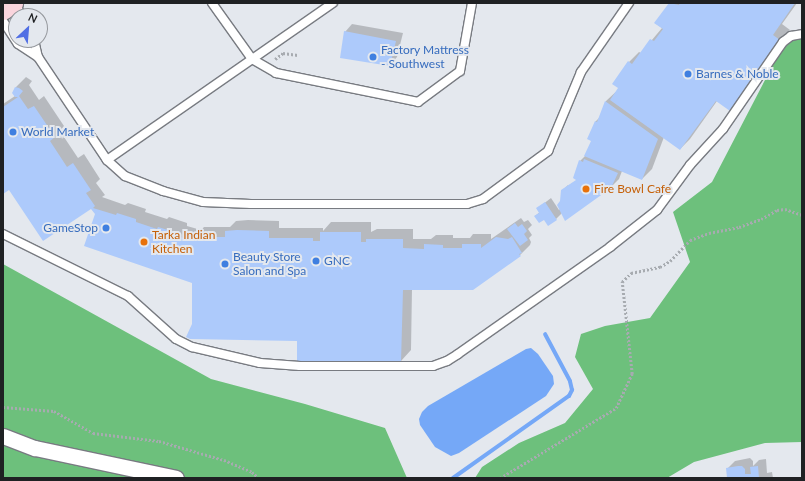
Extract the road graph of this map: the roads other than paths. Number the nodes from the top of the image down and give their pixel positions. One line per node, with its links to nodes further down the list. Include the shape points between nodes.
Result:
1 (13, 3): 6 (main road)
2 (212, 3): 11 (lane)
3 (333, 3): 11 (lane)
4 (472, 3): 11 (lane, via 460,71 418,102 276,73)
5 (629, 3): 12 (lane, via 581,72 548,151 483,199 475,202 203,202 163,191 125,176)
6 (3, 9)
7 (3, 21): 10 (lane, via 18,44)
8 (802, 34): 13 (lane, via 791,36 783,42 723,129 690,165 657,210 610,247 458,354 433,366 294,366 260,363 192,347 176,339 128,296)
9 (36, 48): 10 (lane)
10 (38, 57): 12 (lane)
11 (252, 59): 12 (lane)
12 (107, 160)
13 (3, 234)
14 (3, 436): 15 (street, via 35,448)
15 (176, 478)

